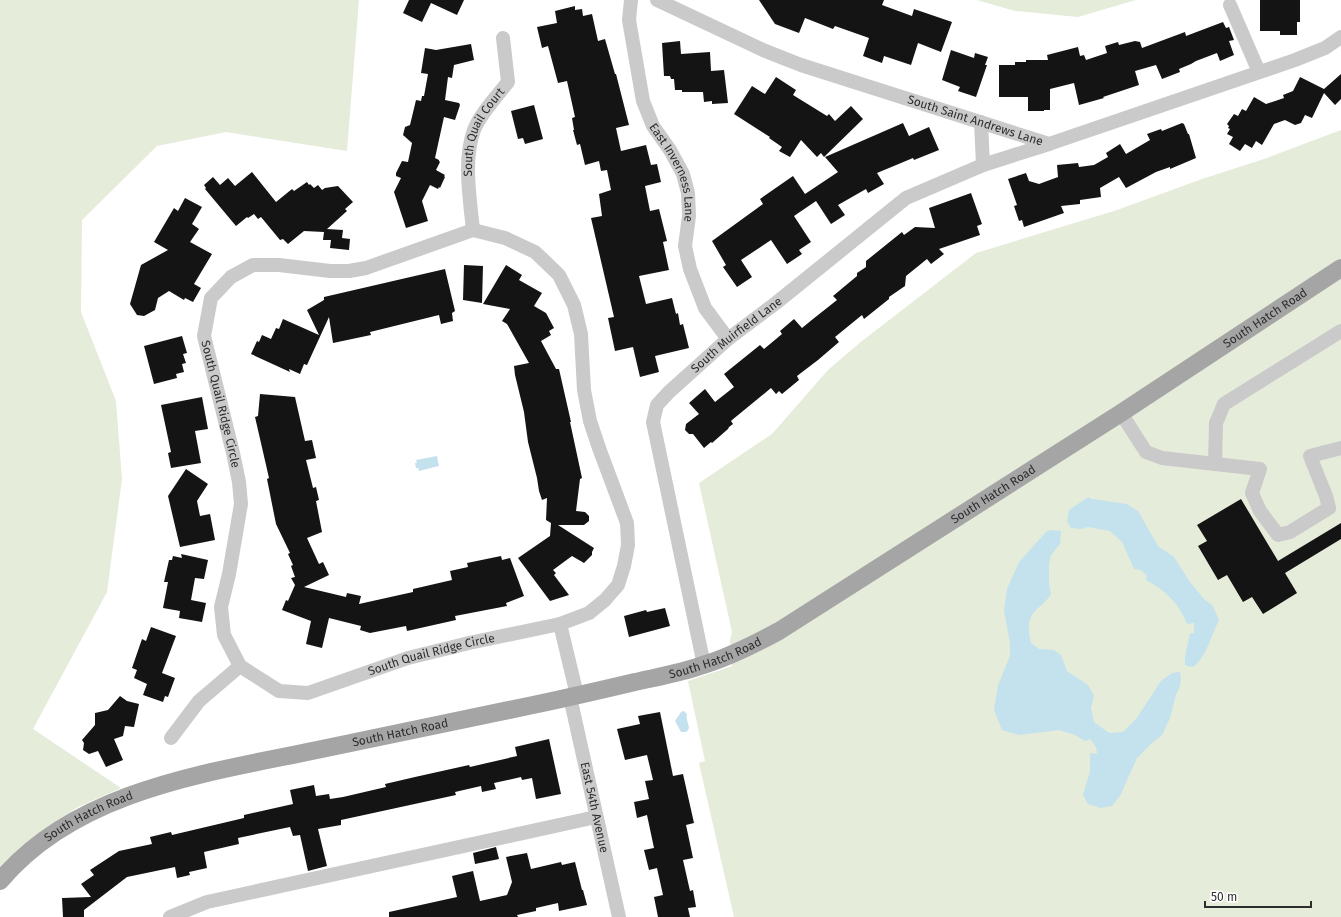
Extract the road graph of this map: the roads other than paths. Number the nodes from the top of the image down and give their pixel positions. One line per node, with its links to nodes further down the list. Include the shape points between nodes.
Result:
1 (631, 0): 13 (street, East Inverness Lane, via 629,20 643,101 653,126 683,174 688,193 689,216 685,246 690,269 705,308)
2 (657, 0): 7 (street, South Saint Andrews Lane, via 763,50)
3 (1230, 5): 6 (street)
4 (1341, 37): 6 (street, South Saint Andrews Lane, via 1325,48)
5 (503, 38): 10 (street, South Quail Court, via 508,82 474,129 469,152)
6 (1259, 72): 8 (street, South Saint Andrews Lane)
7 (981, 122): 8 (street, South Saint Andrews Lane); 9 (street)
8 (1049, 144): 9 (street, South Muirfield Lane)
9 (983, 165): 13 (street, South Muirfield Lane, via 906,198)
10 (473, 230): 17 (street, South Quail Ridge Circle, via 505,238 535,252 559,275 574,305 590,421 627,523 628,545 618,585 589,613); 19 (street, South Quail Ridge Circle, via 366,268 349,271 253,265 230,277 212,298 204,336 233,453 242,504 221,607 224,635)
11 (1341, 268): 14 (main road, South Hatch Road)
12 (1341, 331): 16 (street, via 1224,404 1216,423)
13 (728, 339): 18 (street, South Muirfield Lane, via 657,405 653,422)
14 (1121, 413): 16 (street, via 1146,452 1162,458); 18 (main road, South Hatch Road, via 779,631 742,650)
15 (1341, 448): 16 (street, via 1310,456 1329,508 1290,532 1278,534 1260,511 1252,493 1260,469)
16 (1216, 464)
17 (560, 624): 19 (street, South Quail Ridge Circle, via 408,658 308,693 279,691); 20 (street, East 54th Avenue)
18 (704, 665): 20 (main road, South Hatch Road)
19 (240, 666): 21 (street, via 199,701)
20 (573, 696): 22 (street, East 54th Avenue); 23 (main road, South Hatch Road, via 215,771 150,788 73,822 30,851)
21 (171, 738)
22 (596, 817): 24 (street, via 207,902); 25 (street, East 54th Avenue)
23 (0, 881)
24 (170, 917)
25 (619, 917)

